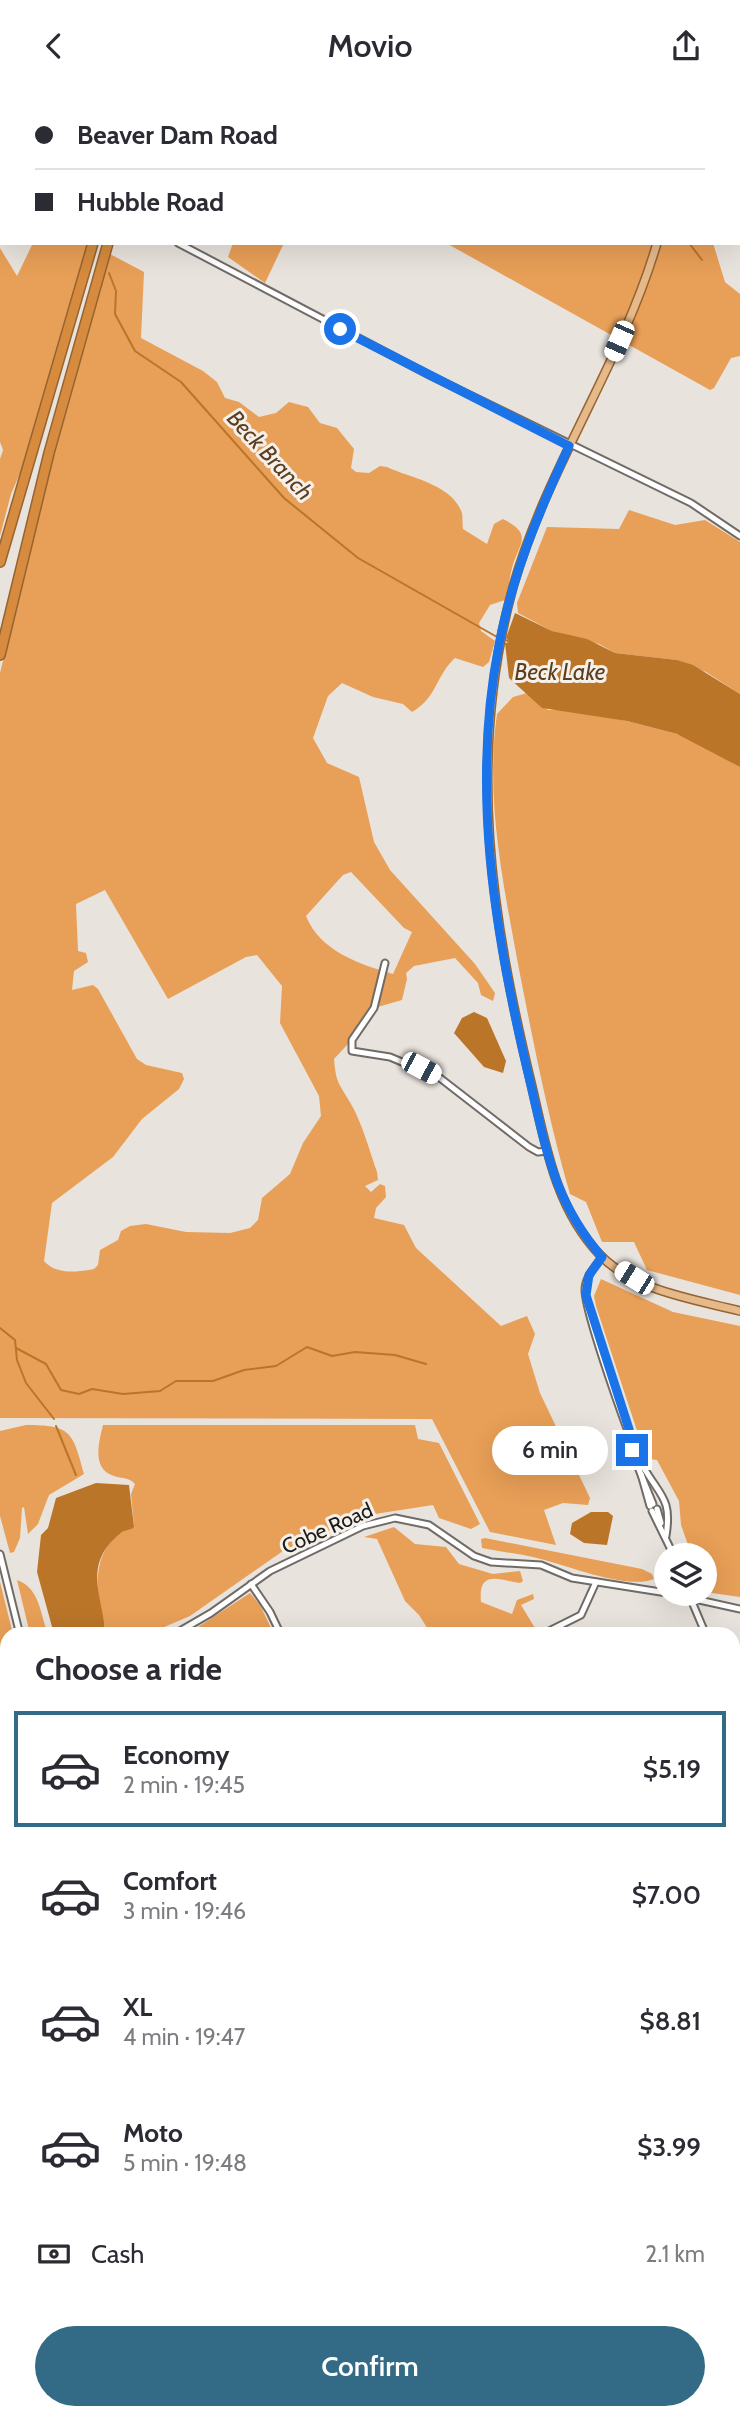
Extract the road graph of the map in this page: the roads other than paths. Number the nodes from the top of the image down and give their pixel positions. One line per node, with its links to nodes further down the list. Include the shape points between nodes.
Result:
1 (92, 245): 7 (highway)
2 (106, 245): 8 (highway)
3 (181, 245): 5 (street)
4 (656, 245): 5 (main road, via 632,311)
5 (569, 446): 6 (street, via 691,503); 10 (main road, via 514,585 495,668 487,757 492,879 520,1037)
6 (740, 536)
7 (0, 562)
8 (0, 655)
9 (385, 963): 10 (street, via 374,1008 352,1040 352,1051 390,1056 421,1068 455,1088 529,1147)
10 (547, 1151): 11 (main road, via 569,1215)
11 (602, 1257): 12 (main road, via 647,1285); 13 (street, via 589,1275 586,1295)
12 (740, 1311)
13 (629, 1429): 14 (street, via 629,1445); 16 (street, via 644,1468 665,1500)
14 (640, 1468): 15 (street); 15 (street)
15 (654, 1507): 16 (street)
16 (666, 1536): 17 (street)
17 (669, 1543)
18 (0, 1553): 25 (street)
19 (596, 1582): 20 (street, Cobe Road, via 541,1565 482,1560 429,1525 395,1518 363,1526); 21 (street, Cobe Road); 28 (street, via 581,1615)
20 (251, 1584): 26 (street, Cobe Road); 27 (street)
21 (654, 1592)
22 (717, 1602): 24 (street, Cobe Road)
23 (694, 1606): 29 (street)
24 (740, 1608)
25 (18, 1627)
26 (188, 1627)
27 (277, 1627)
28 (557, 1627)
29 (703, 1627)

